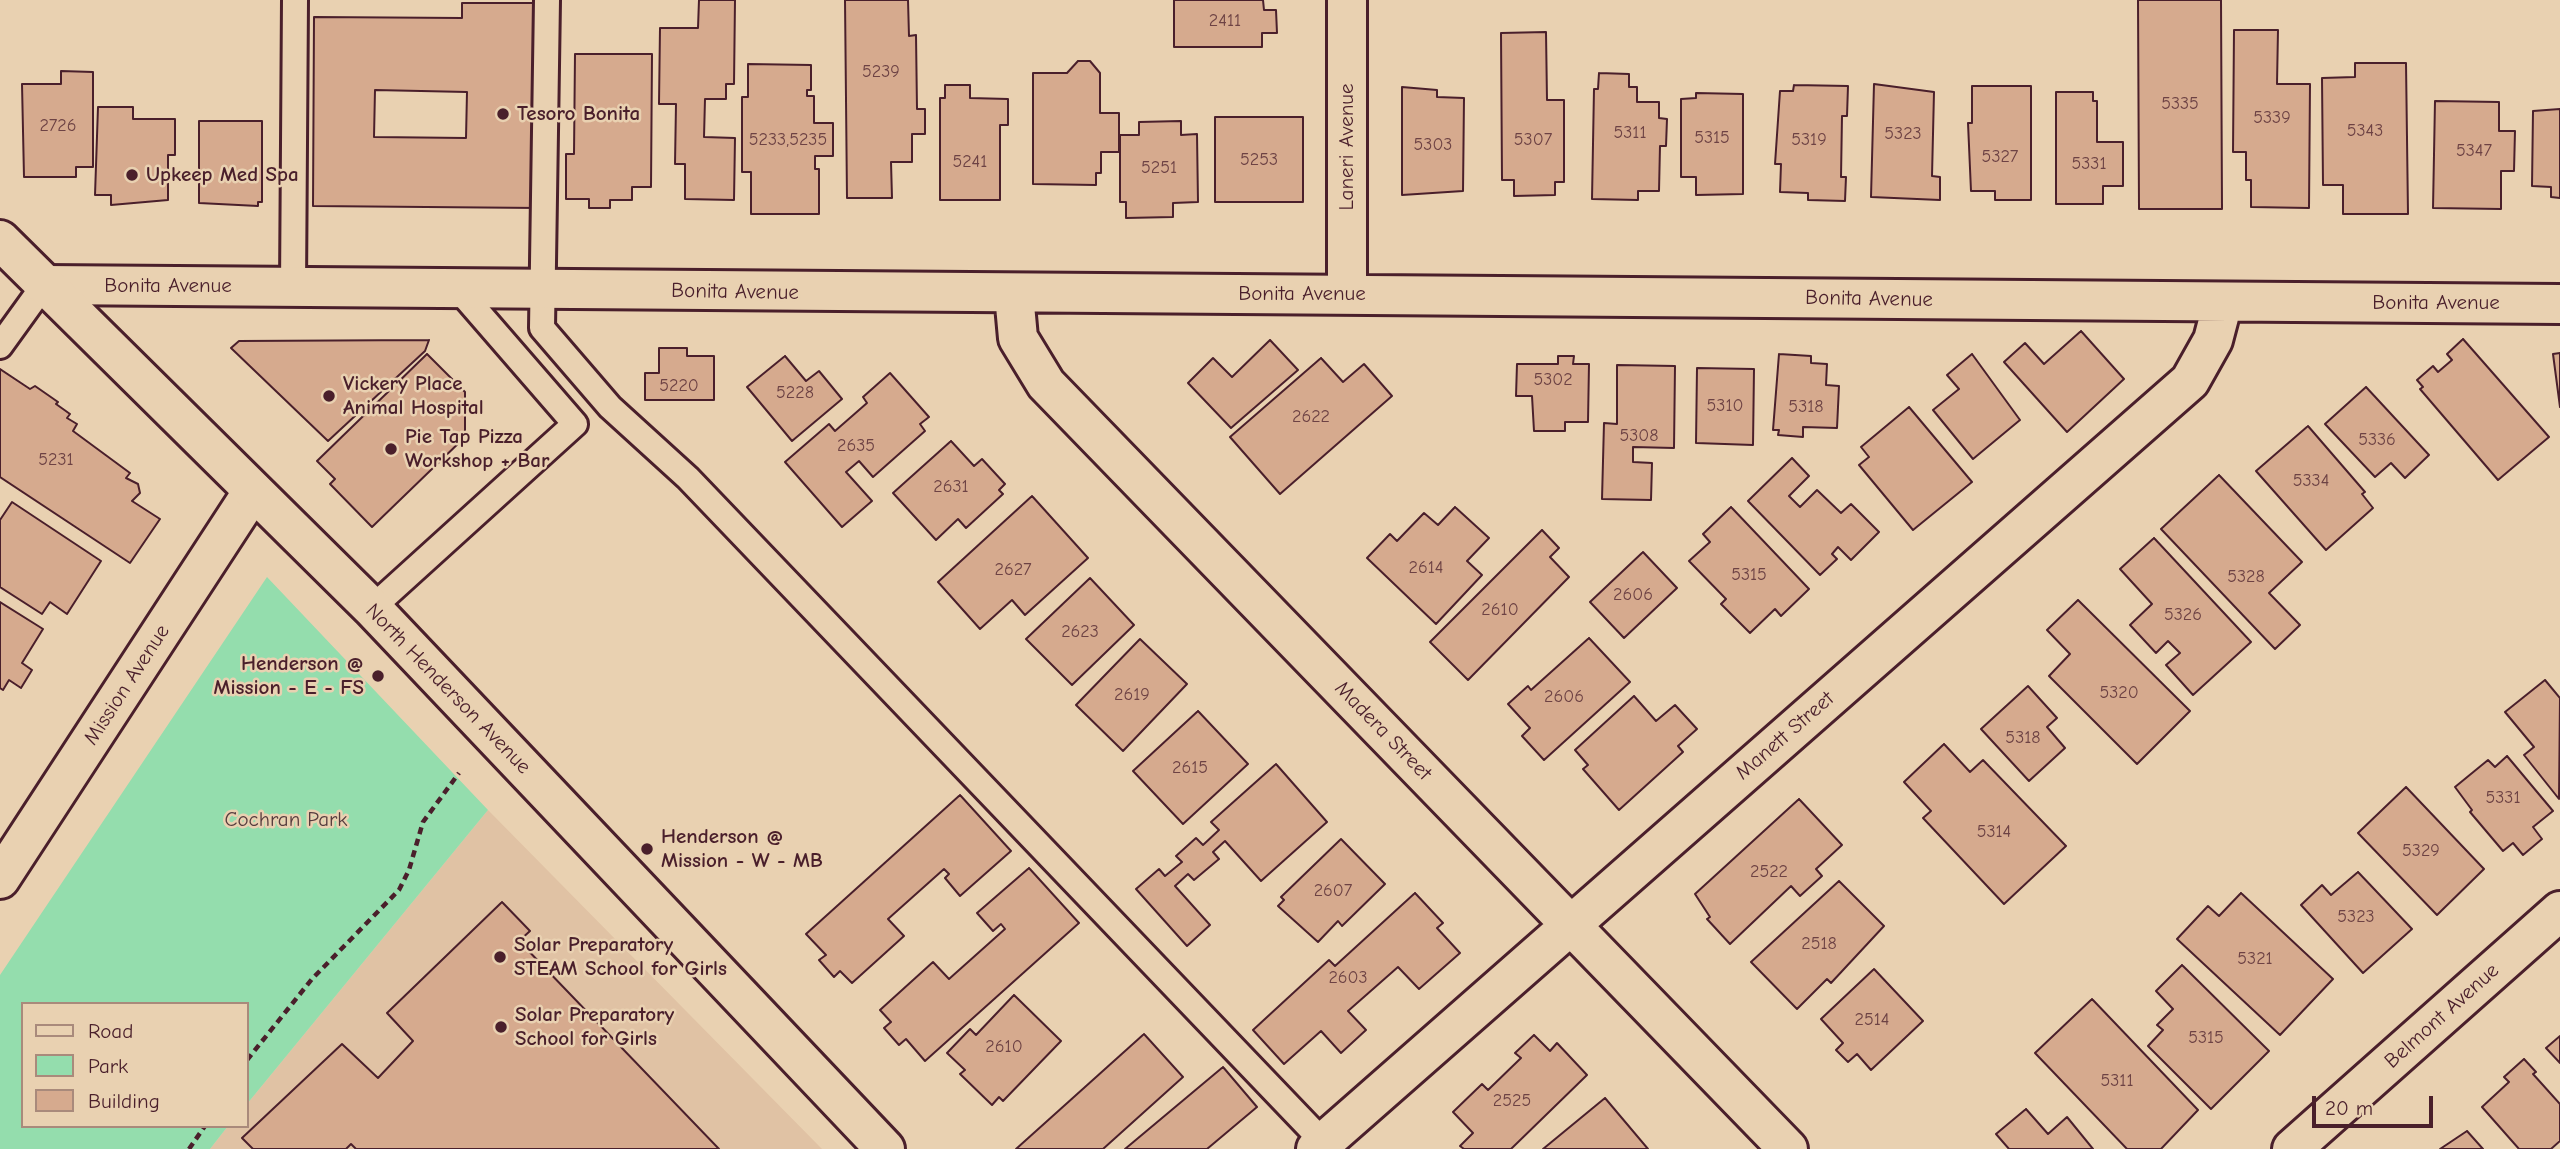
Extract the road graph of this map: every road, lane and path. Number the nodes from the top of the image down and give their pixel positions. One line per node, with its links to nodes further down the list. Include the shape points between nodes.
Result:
1 (295, 0): 6 (lane)
2 (547, 0): 8 (lane)
3 (1347, 0): 9 (street, Laneri Avenue)
4 (0, 240): 5 (street, North Henderson Avenue)
5 (44, 285): 6 (street, Bonita Avenue); 13 (lane); 14 (street, North Henderson Avenue)
6 (293, 287): 7 (street, Bonita Avenue)
7 (458, 289): 8 (street, Bonita Avenue); 15 (lane, via 575,424)
8 (544, 290): 10 (street, Bonita Avenue); 22 (lane, via 542,328 610,407 688,478)
9 (1347, 294): 10 (street, Bonita Avenue); 11 (street, Bonita Avenue)
10 (1014, 295): 19 (street, Madera Street, via 1018,338 1046,384)
11 (2223, 302): 12 (street, Bonita Avenue); 19 (street, Manett Street, via 2213,340 2190,381)
12 (2560, 304)
13 (0, 346)
14 (253, 491): 15 (street, North Henderson Avenue); 17 (street, Mission Avenue)
15 (372, 608): 24 (street, North Henderson Avenue)
16 (460, 773): 20 (path, via 422,822 410,870 399,890 312,979)
17 (0, 879)
18 (2560, 911): 26 (street, Belmont Avenue)
19 (1571, 924): 22 (street, Manett Street); 25 (street, Madera Street)
20 (248, 1059)
21 (204, 1128): 23 (path)
22 (1323, 1147)
23 (189, 1149)
24 (885, 1149)
25 (1788, 1149)
26 (2292, 1149)

